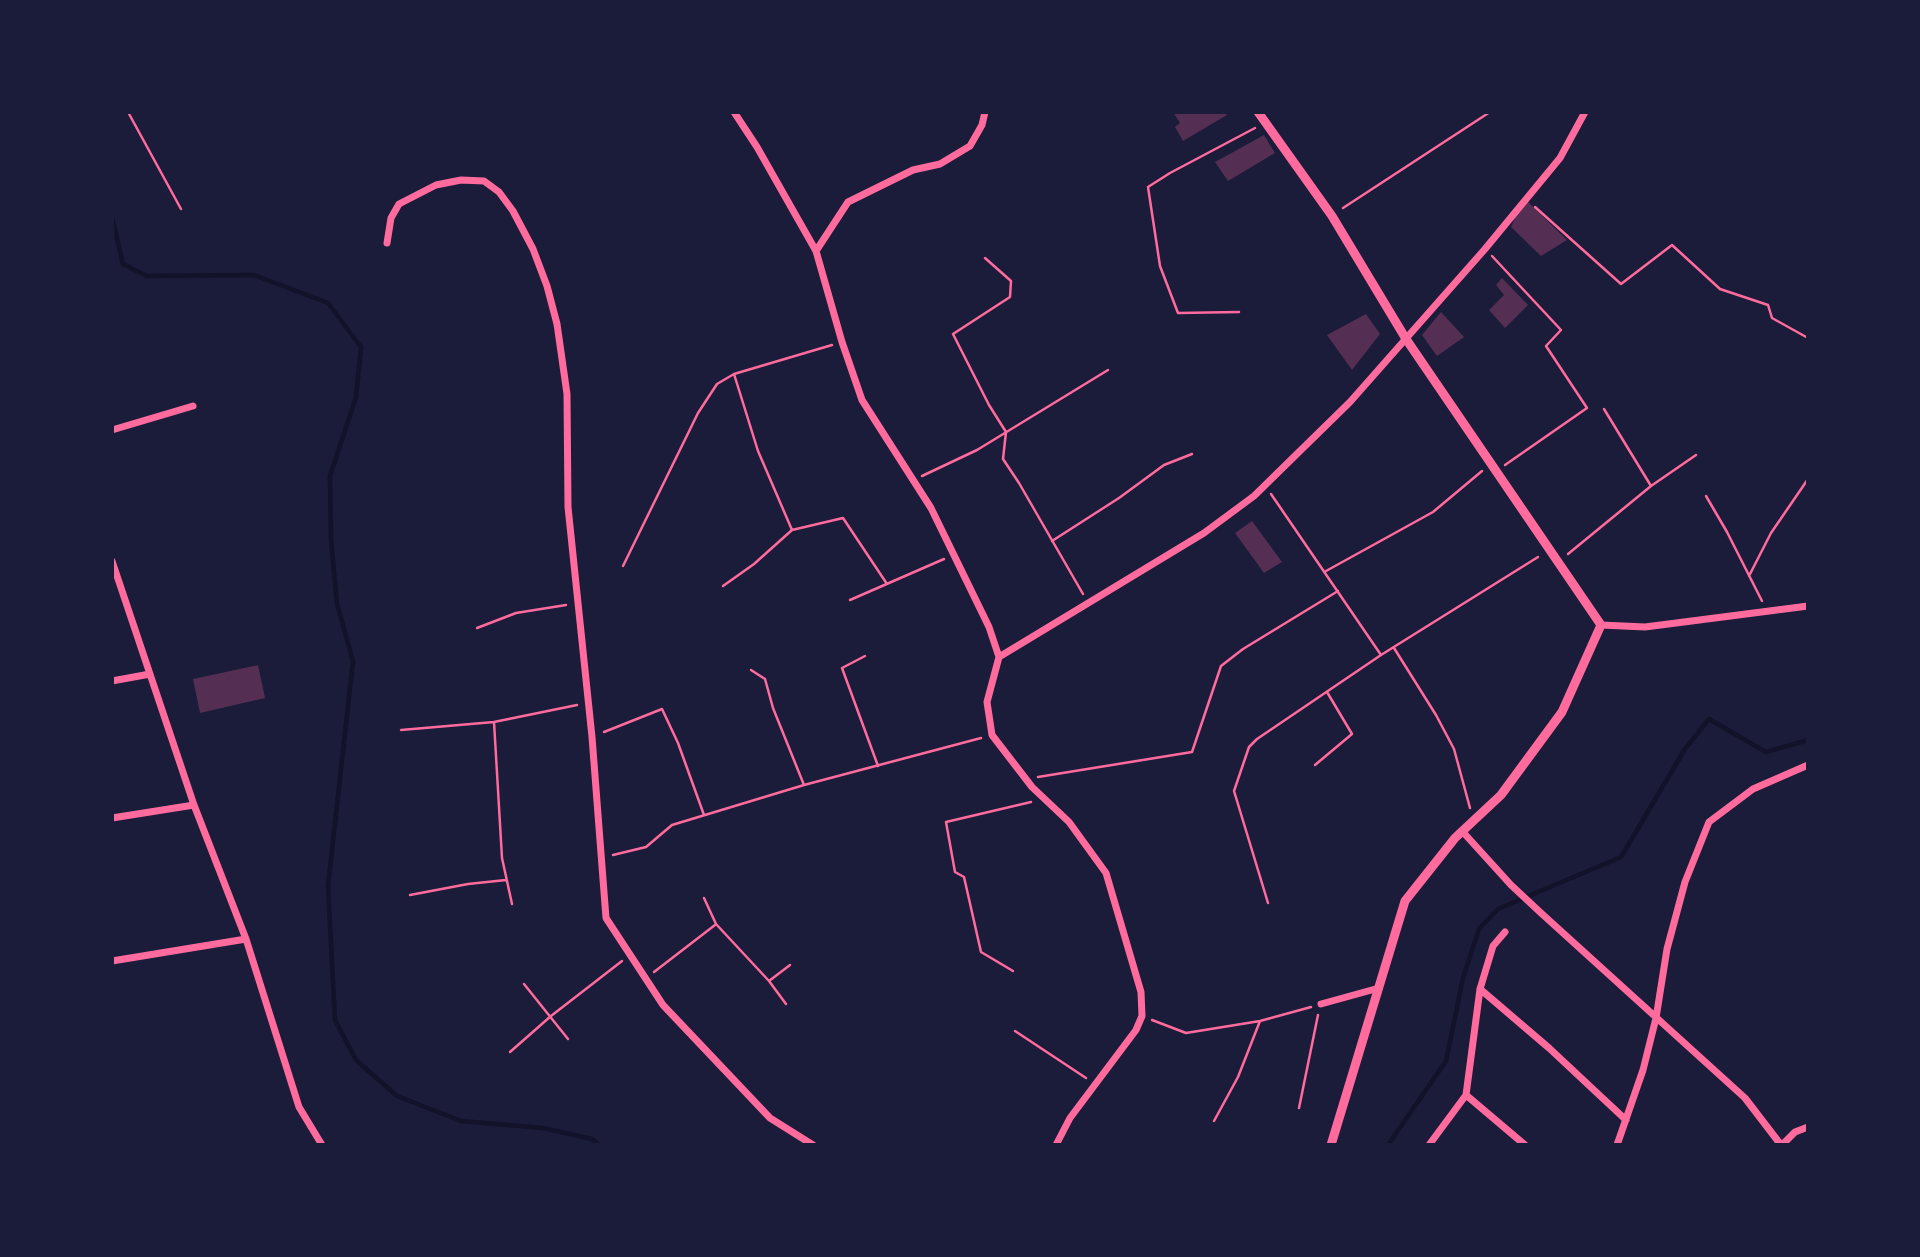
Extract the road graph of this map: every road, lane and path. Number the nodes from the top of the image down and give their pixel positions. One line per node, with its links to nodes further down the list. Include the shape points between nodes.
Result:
1 (128, 112): 9 (path)
2 (734, 112): 13 (street)
3 (985, 112): 13 (street, via 971,146 940,164 913,170 848,202)
4 (1258, 112): 7 (street)
5 (1490, 112): 10 (path)
6 (1585, 112): 8 (street, via 1560,158)
7 (1266, 123): 10 (street); 15 (path, via 1148,187 1160,266 1178,313)
8 (1524, 198): 12 (street); 16 (path, via 1621,284 1672,245 1720,289 1768,305 1772,318)
9 (181, 209)
10 (1332, 216): 17 (street)
11 (387, 243): 47 (street, via 391,218 399,204 436,185 484,181 513,211 533,249 557,324 565,382 568,506)
12 (1485, 248): 17 (street); 27 (path, via 1561,330 1546,346 1587,408)
13 (816, 251): 18 (street)
14 (985, 258): 24 (path, via 1011,281 1010,297 953,334)
15 (1239, 312)
16 (1808, 338)
17 (1406, 339): 27 (street); 30 (street)
18 (842, 342): 20 (path); 29 (street, via 862,400)
19 (1108, 370): 24 (path)
20 (734, 374): 33 (path, via 758,451); 39 (path, via 718,384 698,413)
21 (194, 406): 23 (street)
22 (1604, 409): 31 (path)
23 (112, 430)
24 (1006, 432): 29 (path); 34 (path, via 1003,459)
25 (1192, 454): 34 (path, via 1164,465)
26 (1696, 455): 31 (path)
27 (1493, 468): 35 (street); 40 (path, via 1433,512)
28 (1808, 479): 41 (path, via 1771,533)
29 (913, 480): 36 (street)
30 (1265, 485): 40 (path); 46 (street, via 1204,533)
31 (1651, 486): 38 (path)
32 (1706, 496): 41 (path)
33 (792, 530): 42 (path, via 843,518); 43 (path)
34 (1052, 541): 46 (path)
35 (1550, 549): 38 (street); 52 (path)
36 (954, 555): 42 (path); 55 (street)
37 (112, 561): 57 (street)
38 (1557, 562): 50 (street)
39 (623, 566)
40 (1325, 572): 44 (path)
41 (1749, 576): 49 (path)
42 (887, 584): 45 (path)
43 (723, 586)
44 (1338, 592): 53 (path); 68 (path, via 1221,666 1192,752)
45 (850, 600)
46 (1088, 603): 55 (street)
47 (577, 604): 51 (path, via 516,613); 60 (street)
48 (1808, 606): 49 (street)
49 (1766, 611): 50 (street, via 1645,627)
50 (1601, 625): 74 (street, via 1562,712 1501,795)
51 (477, 628)
52 (1394, 648): 53 (path); 74 (path, via 1454,749)
53 (1381, 655): 59 (path)
54 (864, 656): 67 (path, via 842,668)
55 (999, 657): 63 (street, via 987,702)
56 (751, 670): 69 (path, via 765,679)
57 (150, 674): 58 (street); 71 (street)
58 (112, 681)
59 (1327, 692): 65 (path, via 1352,734); 80 (path, via 1257,738 1249,747 1234,791)
60 (587, 703): 61 (path); 64 (street)
61 (494, 722): 62 (path); 77 (path)
62 (401, 730)
63 (992, 735): 67 (path); 68 (street)
64 (592, 737): 72 (path, via 662,709); 76 (street)
65 (1315, 765)
66 (1808, 765): 98 (street, via 1754,789 1709,822 1685,882 1667,949)
67 (878, 766): 69 (path)
68 (1027, 779): 70 (street)
69 (804, 785): 72 (path)
70 (1045, 799): 88 (path, via 946,822 955,872 964,877 982,952); 97 (street, via 1069,822 1106,873 1141,992)
71 (194, 806): 73 (street); 84 (street)
72 (704, 816): 76 (path, via 672,825 646,847)
73 (112, 818)
74 (1473, 821): 75 (street)
75 (1462, 831): 92 (street, via 1405,901); 98 (street, via 1511,885)
76 (603, 858): 85 (street, via 606,918)
77 (506, 880): 78 (path); 81 (path)
78 (410, 895)
79 (704, 898): 82 (path)
80 (1268, 903)
81 (512, 904)
82 (716, 924): 89 (path); 90 (path)
83 (1505, 932): 93 (street, via 1493,946)
84 (246, 939): 86 (street); 109 (street, via 299,1107)
85 (630, 954): 89 (street); 96 (path)
86 (112, 961)
87 (790, 965): 90 (path)
88 (1013, 971)
89 (646, 978): 110 (street, via 663,1005 770,1118)
90 (769, 981): 94 (path)
91 (524, 984): 96 (path)
92 (1379, 988): 95 (street); 112 (street)
93 (1480, 989): 104 (street); 106 (street)
94 (786, 1004)
95 (1321, 1004): 99 (path); 105 (path)
96 (551, 1016): 101 (path); 102 (path)
97 (1142, 1016): 99 (path, via 1186,1033); 103 (street)
98 (1656, 1018): 106 (street); 116 (street, via 1745,1098)
99 (1260, 1021): 107 (path)
100 (1015, 1031): 103 (path)
101 (568, 1039)
102 (510, 1052)
103 (1094, 1084): 111 (street)
104 (1466, 1095): 113 (street); 114 (street)
105 (1299, 1108)
106 (1626, 1120): 115 (street)
107 (1213, 1121)
108 (1808, 1127): 116 (street)
109 (322, 1145)
110 (813, 1145)
111 (1056, 1145)
112 (1331, 1145)
113 (1429, 1145)
114 (1525, 1145)
115 (1617, 1145)
116 (1781, 1145)

